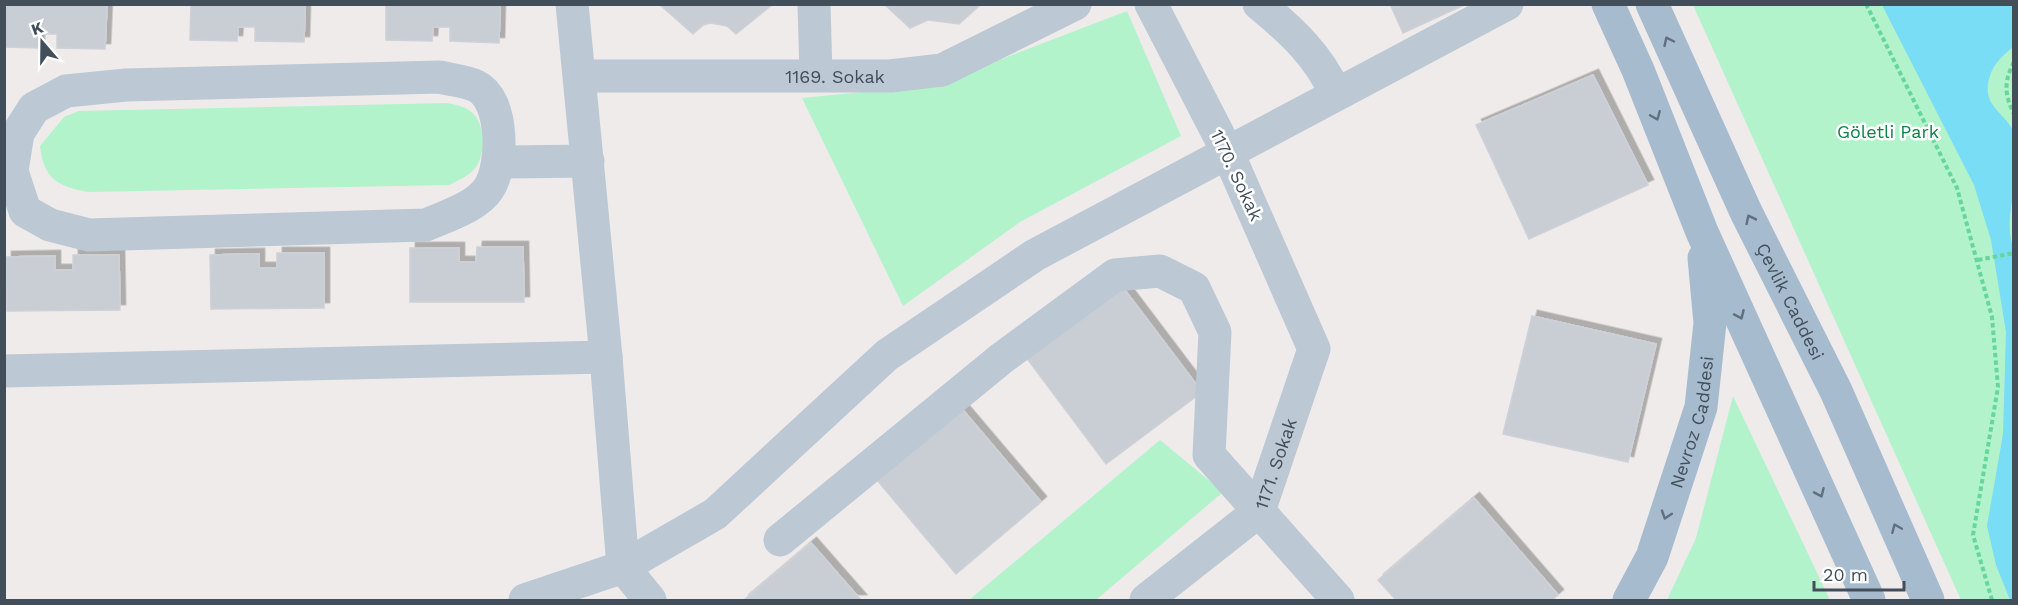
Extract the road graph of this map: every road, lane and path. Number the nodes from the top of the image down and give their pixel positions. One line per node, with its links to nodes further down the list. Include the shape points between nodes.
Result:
1 (572, 4): 11 (street)
2 (814, 4): 12 (street)
3 (1075, 4): 12 (street, 1169. Sokak, via 942,70 890,76)
4 (1151, 4): 15 (street, 1170. Sokak)
5 (1259, 4): 13 (street, via 1298,36 1325,70)
6 (1507, 4): 13 (street)
7 (1608, 4): 18 (main road, one-way to 18)
8 (1652, 4): 33 (main road, Çevlik Caddesi, one-way to 8, via 1836,391 1746,212)
9 (1866, 4): 20 (path, via 1957,188)
10 (2013, 62): 14 (path, via 2006,78 2006,97)
11 (580, 75): 12 (street, 1169. Sokak); 16 (street)
12 (816, 75)
13 (1336, 94): 15 (street)
14 (2013, 114)
15 (1227, 151): 21 (street, 1170. Sokak); 26 (street, via 1035,255 887,355 715,514)
16 (588, 161): 17 (street); 22 (street)
17 (499, 162): 17 (street, via 493,102 477,86 440,77 126,85 66,91 34,108 18,134 12,171 25,211 50,225 89,235 426,225 475,201 489,188)
18 (1702, 232): 31 (main road, Nevroz Caddesi, one-way to 31, via 1710,323 1701,407 1652,557); 32 (main road, one-way to 32)
19 (2013, 253): 20 (path)
20 (1978, 260): 34 (path, via 1992,317 1998,387 1973,535)
21 (1314, 349): 24 (street, 1171. Sokak)
22 (606, 357): 23 (street); 26 (street)
23 (4, 371)
24 (1260, 511): 25 (street, via 1209,455 1215,332 1194,288 1160,272 1115,275 1002,358); 29 (street, 1171. Sokak); 30 (street)
25 (780, 540)
26 (623, 567): 27 (street); 28 (street)
27 (525, 600)
28 (650, 600)
29 (1146, 600)
30 (1338, 600)
31 (1629, 600)
32 (1869, 600)
33 (1928, 600)
34 (1992, 600)

